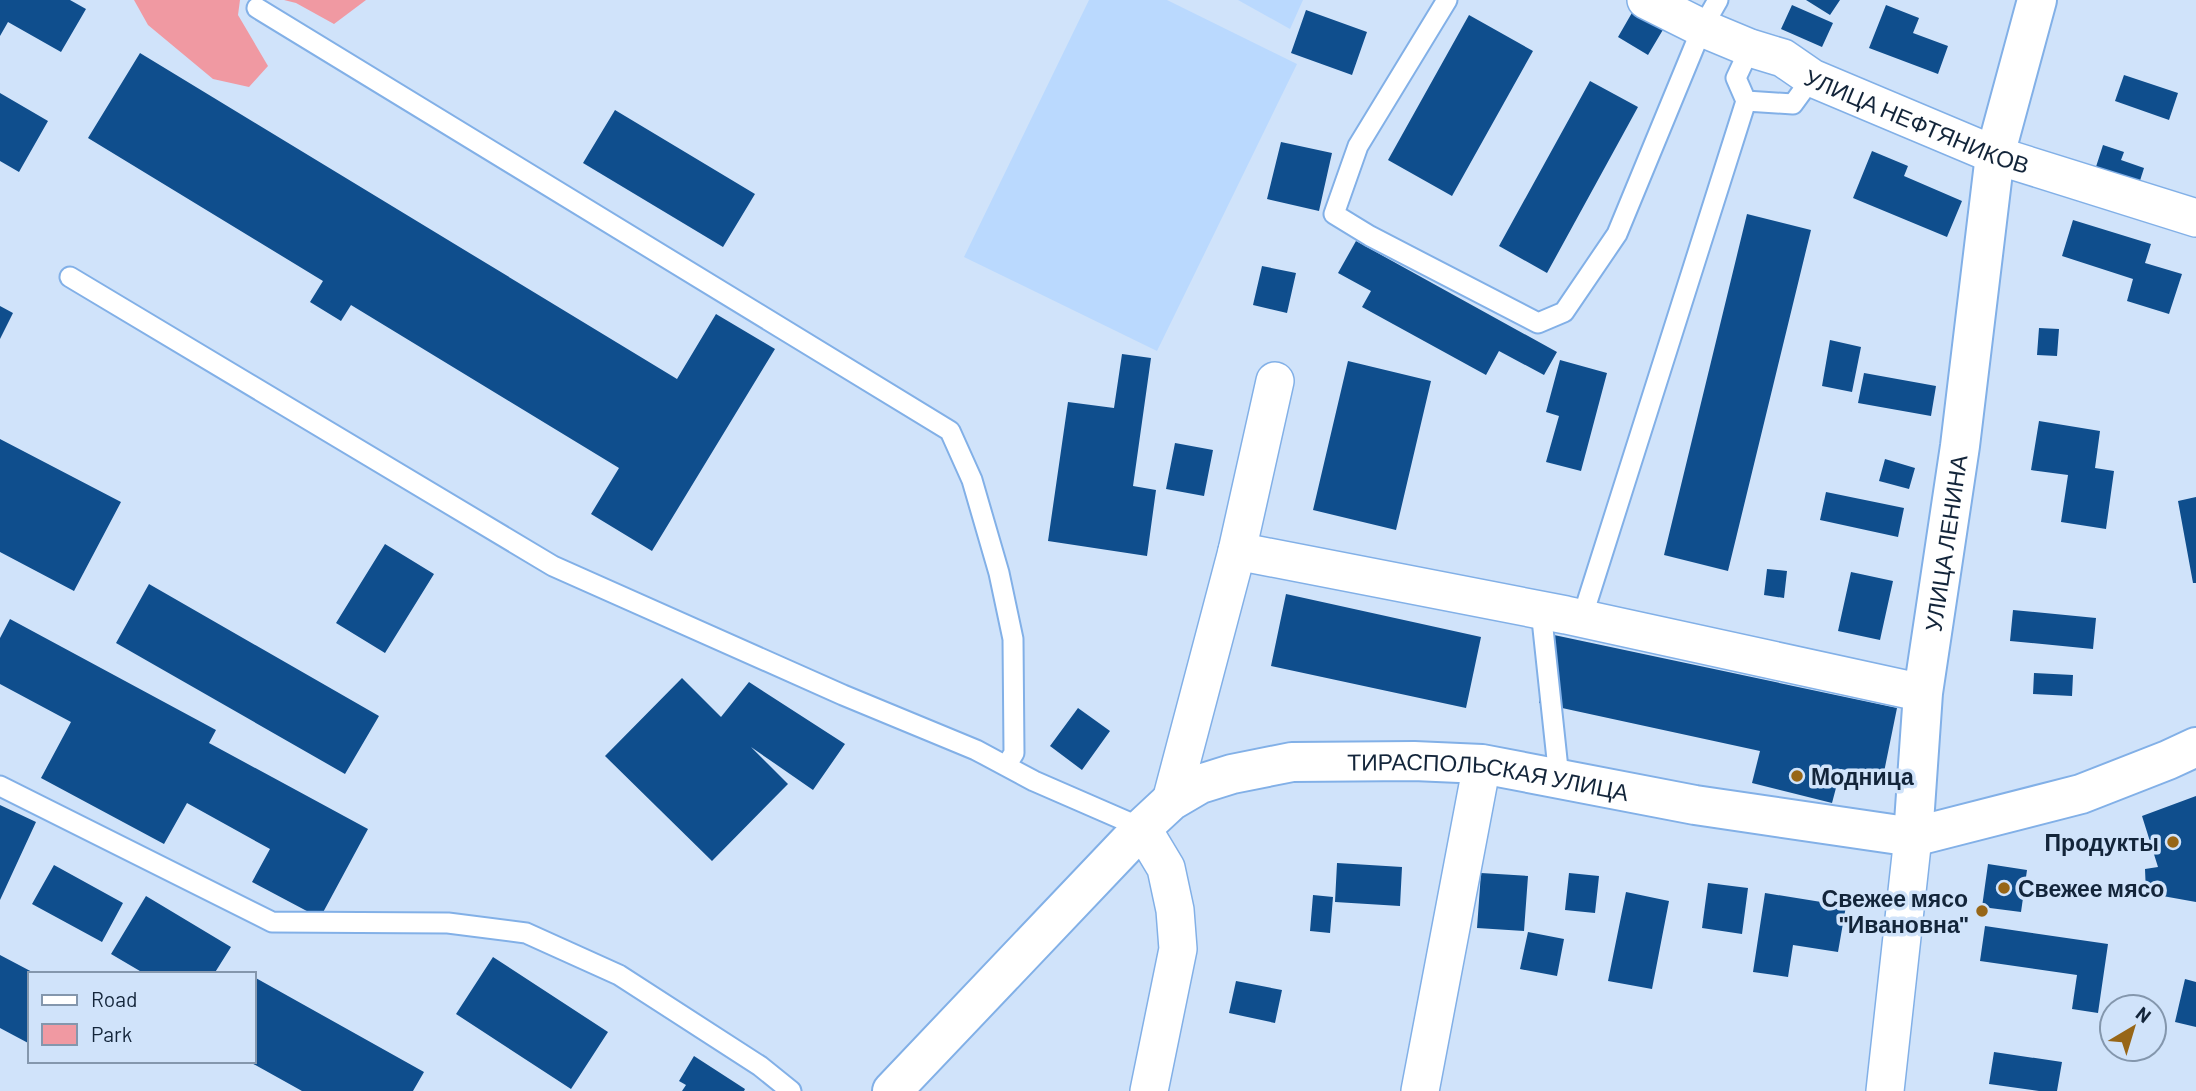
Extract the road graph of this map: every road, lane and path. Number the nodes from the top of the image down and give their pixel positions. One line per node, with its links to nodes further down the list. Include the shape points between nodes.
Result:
1 (1447, 0): 5 (lane, via 1358,146 1334,214 1538,323 1564,312 1617,234)
2 (1646, 0): 5 (street, УЛИЦА НЕФТЯНИКОВ)
3 (2037, 0): 9 (street, УЛИЦА ЛЕНИНА)
4 (257, 8): 19 (lane, via 950,431 972,480 1013,639 1014,753)
5 (1710, 14): 6 (street, УЛИЦА НЕФТЯНИКОВ)
6 (1750, 48): 7 (street, УЛИЦА НЕФТЯНИКОВ, via 1783,58); 8 (lane, via 1736,78)
7 (1812, 78): 8 (lane, via 1793,104); 9 (street, УЛИЦА НЕФТЯНИКОВ)
8 (1746, 101): 15 (lane)
9 (1994, 155): 10 (street, УЛИЦА НЕФТЯНИКОВ); 16 (street, УЛИЦА ЛЕНИНА, via 1960,446)
10 (2196, 218)
11 (70, 277): 19 (lane, via 554,566)
12 (1275, 382): 13 (street)
13 (1237, 551): 14 (street); 22 (street)
14 (1541, 610): 15 (street); 20 (lane)
15 (1582, 618): 16 (street)
16 (1923, 693): 24 (street, УЛИЦА ЛЕНИНА)
17 (2196, 747): 24 (street, ТИРАСПОЛЬСКАЯ УЛИЦА, via 2081,794)
18 (1482, 765): 20 (street, ТИРАСПОЛЬСКАЯ УЛИЦА); 22 (street, ТИРАСПОЛЬСКАЯ УЛИЦА, via 1292,762 1200,784); 28 (street)
19 (1006, 766): 23 (lane)
20 (1559, 778): 24 (street, ТИРАСПОЛЬСКАЯ УЛИЦА, via 1695,805)
21 (0, 786): 25 (lane, via 272,922 448,923 526,933 619,975)
22 (1171, 801): 23 (street, ТИРАСПОЛЬСКАЯ УЛИЦА)
23 (1142, 828): 26 (street, ТИРАСПОЛЬСКАЯ УЛИЦА); 27 (street, via 1166,868 1178,949)
24 (1913, 836): 29 (street, УЛИЦА ЛЕНИНА)
25 (791, 1091)
26 (892, 1091)
27 (1149, 1091)
28 (1420, 1091)
29 (1885, 1091)

